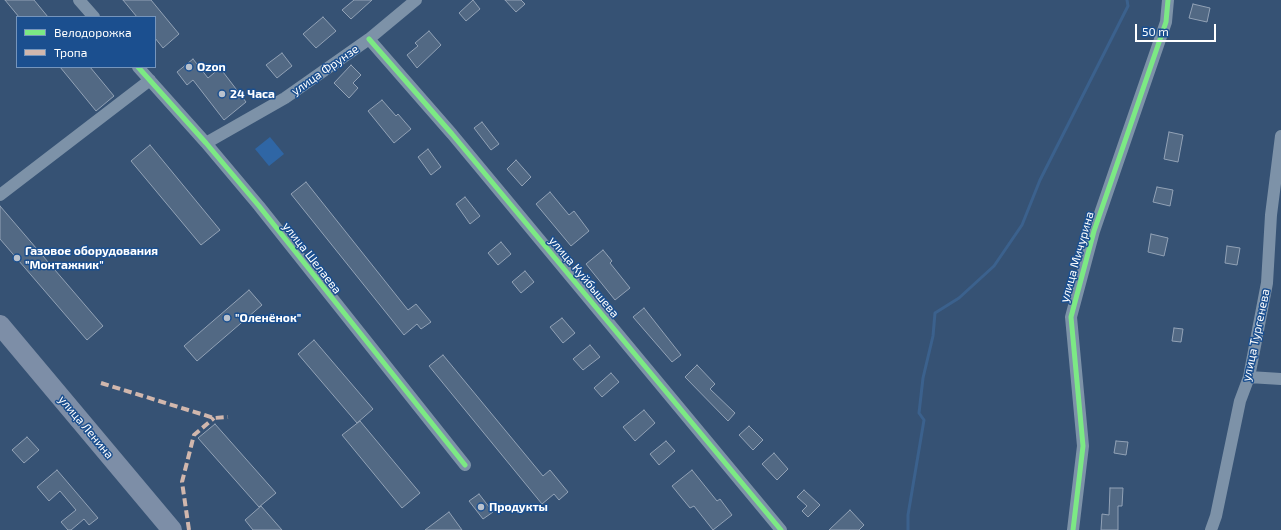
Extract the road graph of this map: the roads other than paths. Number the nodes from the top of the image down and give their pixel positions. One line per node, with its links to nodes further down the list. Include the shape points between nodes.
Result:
1 (79, 0): 4 (street)
2 (416, 0): 5 (street, улица Фрунзе)
3 (1168, 0): 17 (street, улица Мичурина, via 1166,22 1094,231 1071,317 1083,446)
4 (93, 16)
5 (369, 39): 9 (street, улица Фрунзе, via 285,98); 16 (street, улица Куйбышева, via 452,134)
6 (139, 68): 7 (street, улица Шелаева)
7 (150, 80): 9 (street, улица Шелаева); 10 (street)
8 (1281, 136): 12 (street, улица Тургенева, via 1271,215 1267,283)
9 (206, 143): 14 (street, улица Шелаева)
10 (0, 195)
11 (0, 325): 15 (main road, улица Ленина)
12 (1249, 377): 13 (street); 18 (street, улица Тургенева, via 1240,401)
13 (1281, 379)
14 (465, 465)
15 (172, 530)
16 (781, 530)
17 (1073, 530)
18 (1211, 530)

